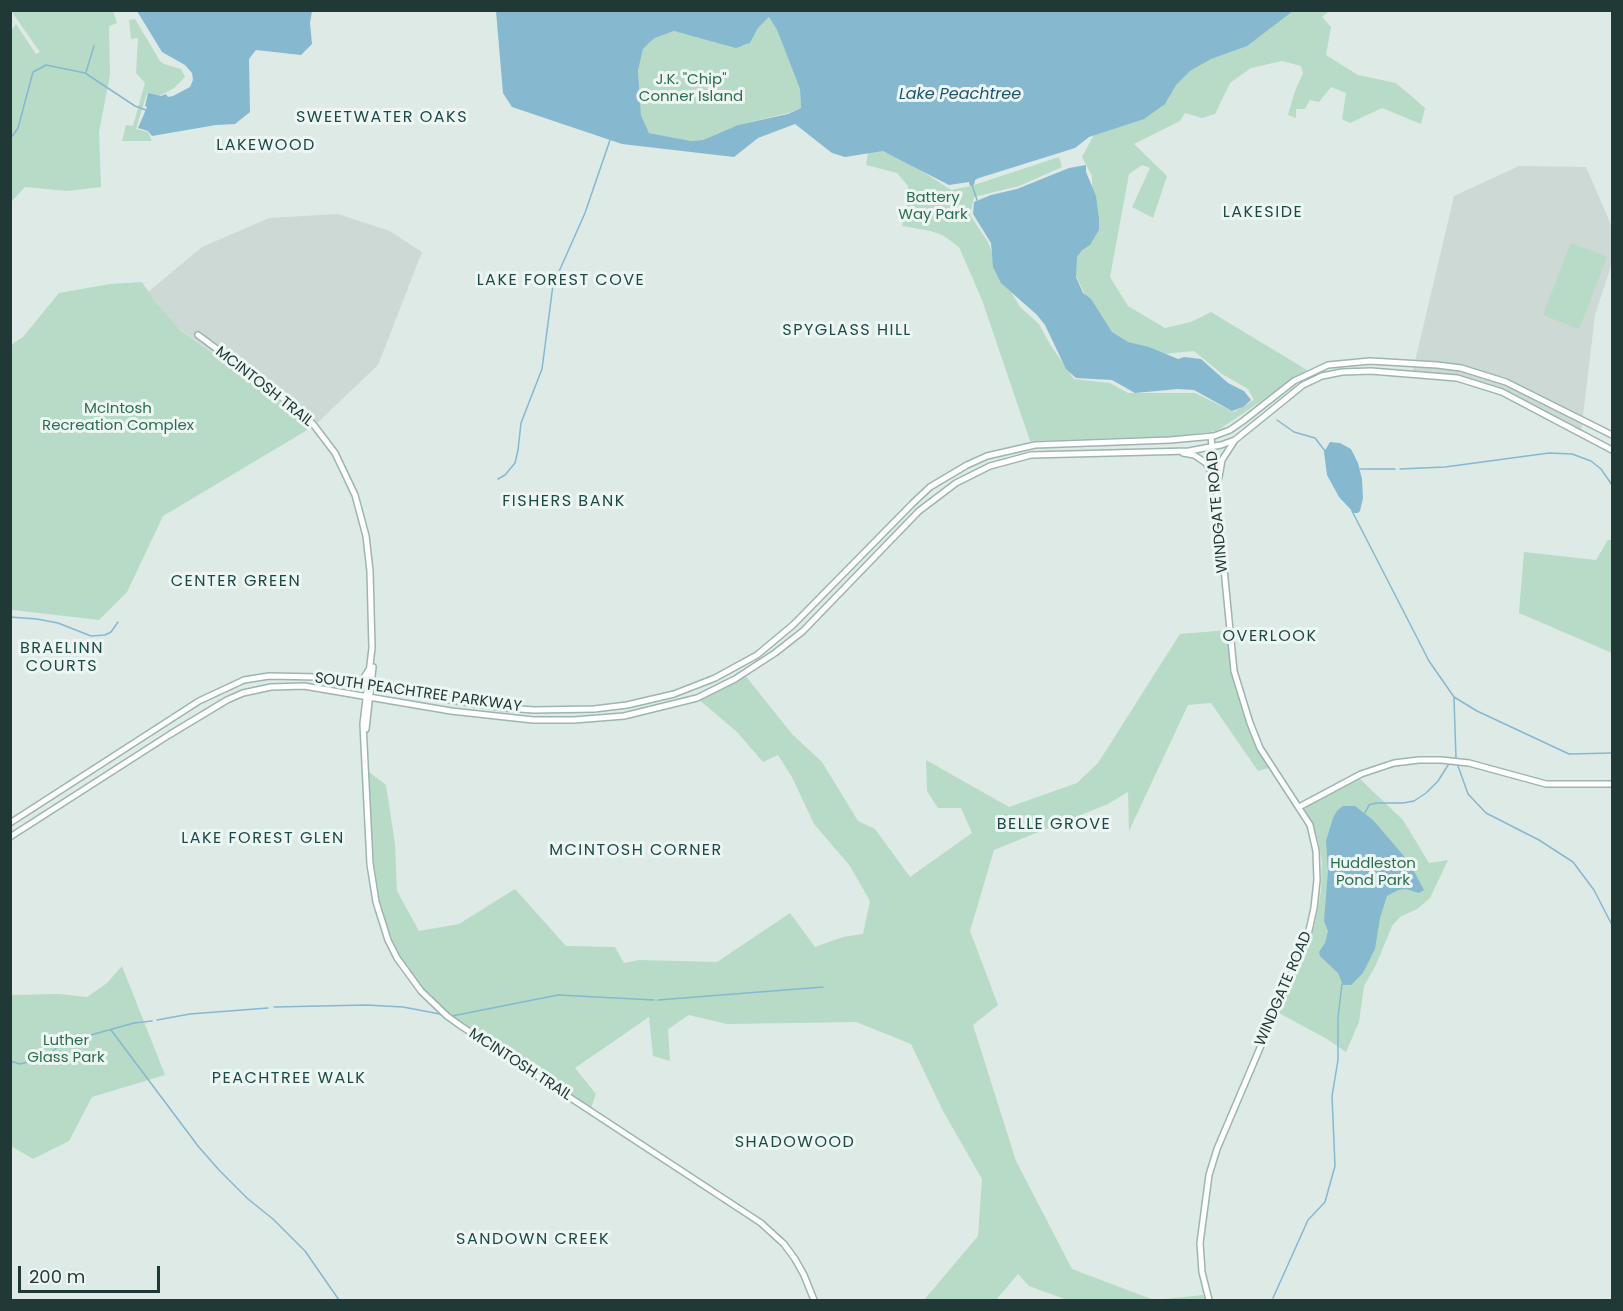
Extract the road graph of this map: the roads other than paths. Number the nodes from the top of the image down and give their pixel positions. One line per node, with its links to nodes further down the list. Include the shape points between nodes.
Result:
1 (198, 335): 9 (main road, MCINTOSH TRAIL, via 306,417 342,464 355,495 370,555)
2 (1612, 435): 3 (main road, SOUTH PEACHTREE PARKWAY, via 1483,374 1437,364 1370,361 1328,365 1311,372 1230,430)
3 (1211, 436): 5 (main road, WINDGATE ROAD); 12 (main road, SOUTH PEACHTREE PARKWAY, via 1035,445 967,465 930,487 757,656 674,693 627,705 534,710)
4 (1235, 440): 5 (main road); 6 (main road, via 1303,385 1322,376 1371,371 1456,378 1502,392); 8 (main road, via 1219,468)
5 (1213, 447): 7 (main road); 8 (main road, WINDGATE ROAD)
6 (1612, 450)
7 (1167, 451): 8 (main road, via 1194,455 1206,463); 15 (main road, SOUTH PEACHTREE PARKWAY, via 1031,455 990,466 956,483 919,511 803,631 735,679 697,698 624,716 555,720 493,717)
8 (1219, 506): 18 (main road, WINDGATE ROAD, via 1234,671 1260,748)
9 (372, 667): 10 (main road, via 363,679); 11 (main road, MCINTOSH TRAIL); 12 (main road)
10 (350, 683): 11 (main road, SOUTH PEACHTREE PARKWAY); 19 (main road, SOUTH PEACHTREE PARKWAY, via 292,675 244,680 199,701)
11 (370, 687): 12 (main road, SOUTH PEACHTREE PARKWAY); 14 (main road, MCINTOSH TRAIL)
12 (385, 690)
13 (354, 695): 14 (main road, SOUTH PEACHTREE PARKWAY); 16 (main road); 20 (main road, SOUTH PEACHTREE PARKWAY, via 304,686 243,693 169,735)
14 (368, 698): 15 (main road, SOUTH PEACHTREE PARKWAY); 16 (main road, MCINTOSH TRAIL)
15 (387, 701): 16 (main road)
16 (366, 714): 21 (main road, MCINTOSH TRAIL, via 370,864 376,902 397,958 421,991 460,1026 761,1223 795,1259)
17 (1612, 784): 18 (main road, via 1546,784 1469,764 1419,760 1371,770)
18 (1299, 807): 22 (main road, WINDGATE ROAD, via 1310,825 1316,851 1312,922 1209,1175 1200,1243)
19 (10, 823)
20 (10, 837)
21 (814, 1300)
22 (1209, 1300)

